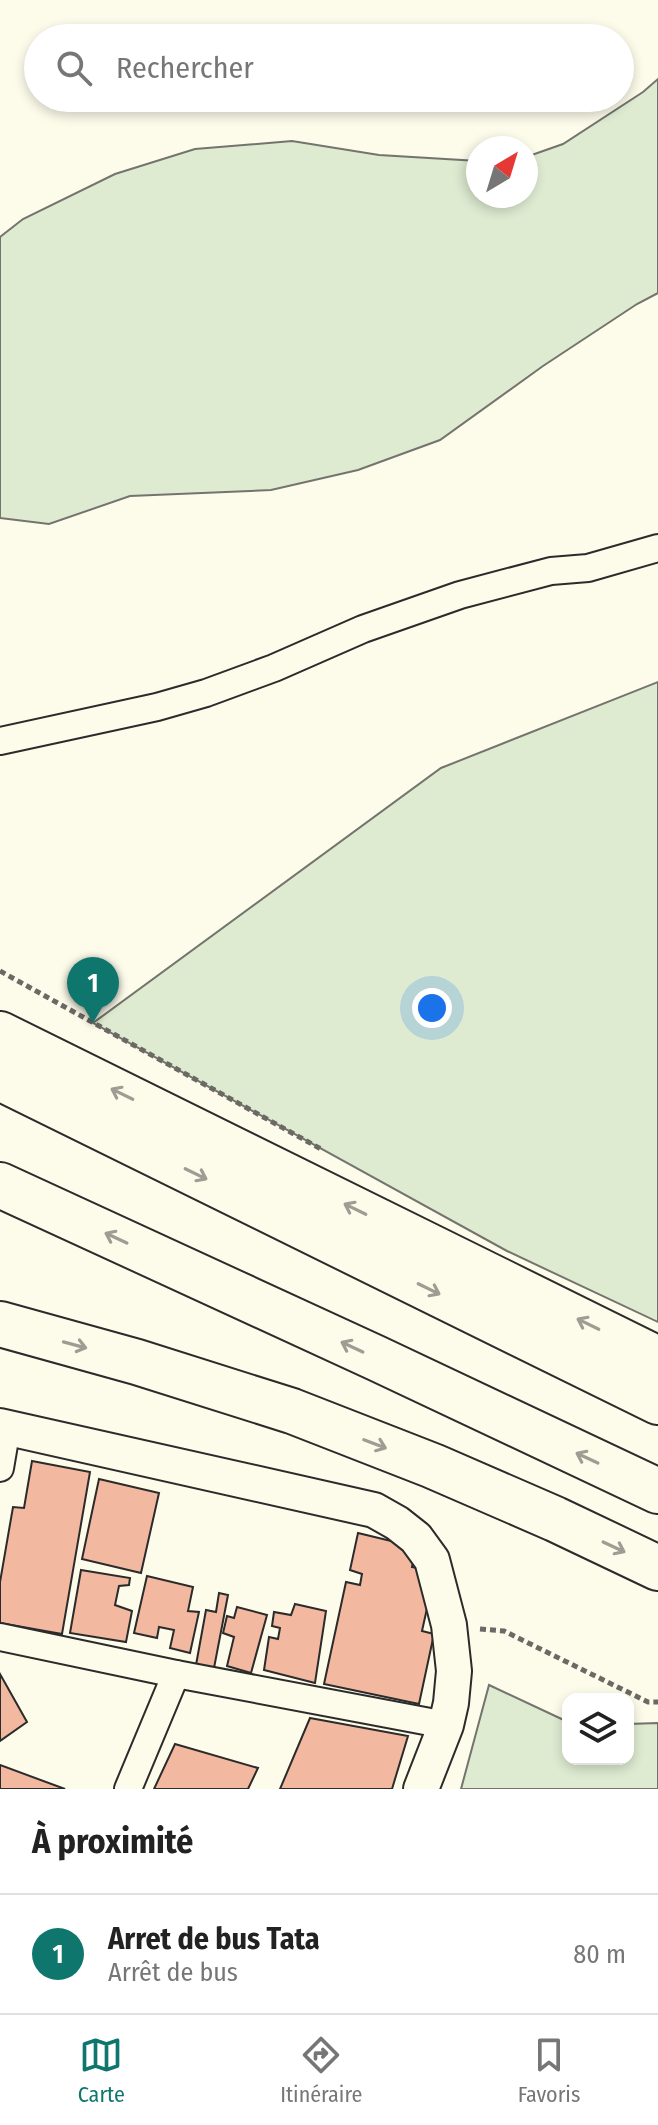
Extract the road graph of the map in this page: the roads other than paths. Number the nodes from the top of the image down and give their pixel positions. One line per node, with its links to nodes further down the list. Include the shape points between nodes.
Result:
1 (658, 548): 2 (street, via 460,595 206,693)
2 (0, 741)
3 (0, 1034): 7 (highway, one-way to 3)
4 (0, 1078): 8 (highway, one-way to 8)
5 (0, 1185): 11 (highway, one-way to 5)
6 (0, 1324): 12 (highway, one-way to 12, via 292,1411 446,1472)
7 (658, 1359)
8 (658, 1402)
9 (4, 1426): 10 (street); 15 (street, via 374,1510 397,1523 432,1560 449,1625 454,1671)
10 (0, 1468)
11 (658, 1491)
12 (658, 1568)
13 (0, 1637): 14 (street)
14 (176, 1674): 15 (street); 16 (street)
15 (446, 1725): 17 (street)
16 (128, 1789)
17 (421, 1789)

